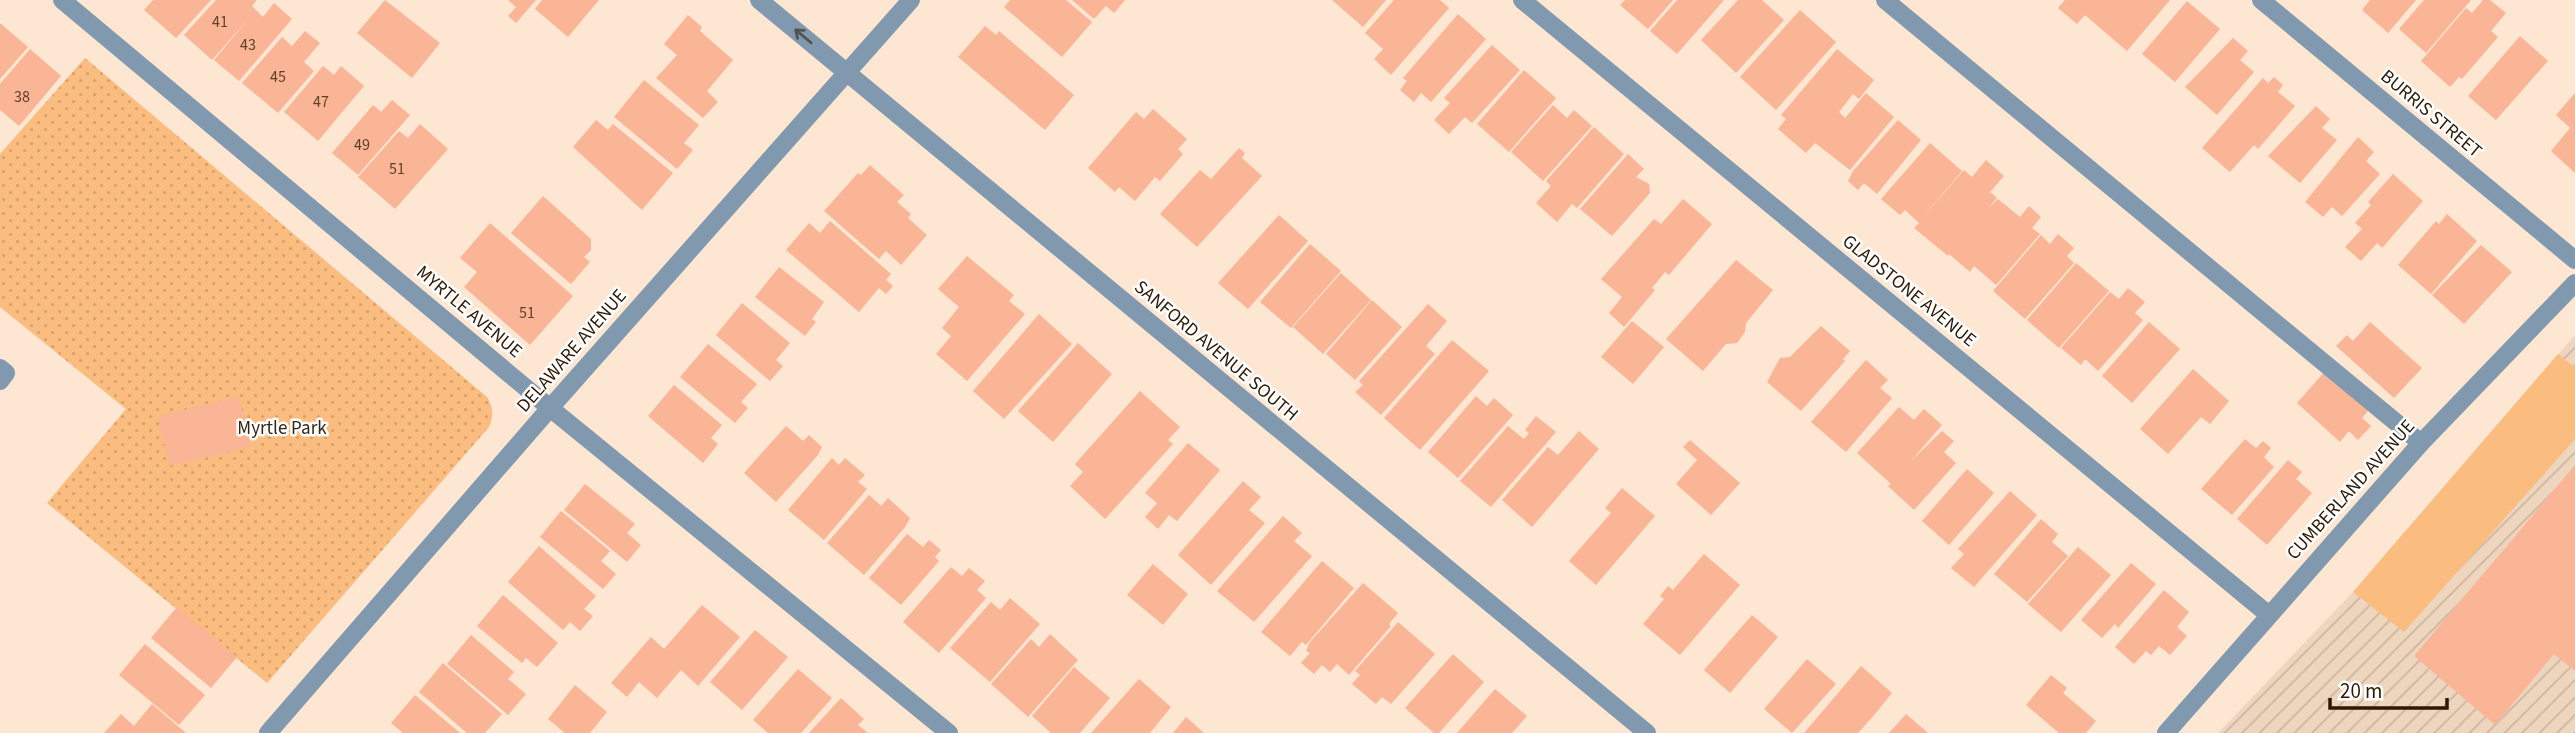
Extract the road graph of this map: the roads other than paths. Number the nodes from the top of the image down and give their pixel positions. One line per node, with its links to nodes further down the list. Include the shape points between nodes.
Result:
1 (62, 0): 12 (street, MYRTLE AVENUE)
2 (759, 0): 7 (street, SANFORD AVENUE SOUTH, one-way to 2)
3 (911, 0): 7 (street, DELAWARE AVENUE)
4 (1522, 0): 14 (street, GLADSTONE AVENUE)
5 (1885, 0): 13 (street)
6 (2261, 0): 8 (street, BURRIS STREET)
7 (846, 72): 12 (street, DELAWARE AVENUE); 17 (street, SANFORD AVENUE SOUTH)
8 (2575, 260)
9 (2575, 283): 13 (street, CUMBERLAND AVENUE)
10 (0, 368): 11 (street, via 6,373)
11 (0, 381)
12 (550, 408): 15 (street, DELAWARE AVENUE); 16 (street, MYRTLE AVENUE)
13 (2421, 443): 14 (street, CUMBERLAND AVENUE)
14 (2269, 615): 18 (street, CUMBERLAND AVENUE)
15 (268, 733)
16 (949, 733)
17 (1647, 733)
18 (2166, 733)

